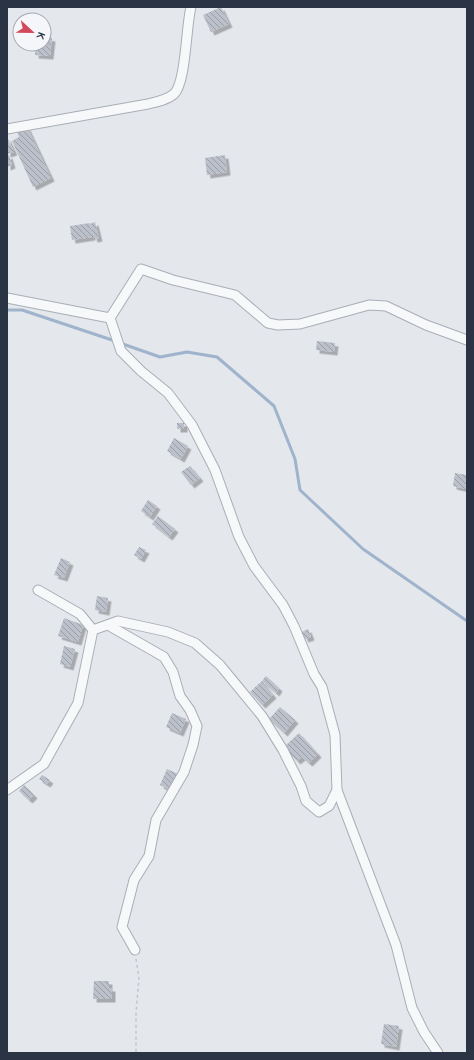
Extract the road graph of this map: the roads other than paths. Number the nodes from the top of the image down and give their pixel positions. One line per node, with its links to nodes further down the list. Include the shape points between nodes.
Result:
1 (191, 7): 2 (street, via 181,80 175,93 166,99)
2 (7, 129)
3 (7, 298): 4 (street)
4 (110, 318): 5 (street, via 141,269 173,280 235,295 268,323 300,324 369,304 386,306 426,325); 10 (street, via 120,349 141,371 168,393 192,426 215,470 239,537 254,566 294,626 322,687 335,735)
5 (467, 340)
6 (38, 590): 8 (street, via 80,614)
7 (108, 625): 8 (street); 10 (street, via 118,621 168,632 195,642 220,665 262,716 283,750 306,801 319,812 329,806); 11 (street, via 164,657 173,672 180,696 197,726 184,772 156,820 149,856 134,880 122,927)
8 (93, 630): 9 (street, via 78,703 44,764)
9 (7, 790)
10 (337, 790): 12 (street, via 396,945 412,1008)
11 (135, 950)
12 (438, 1053)

